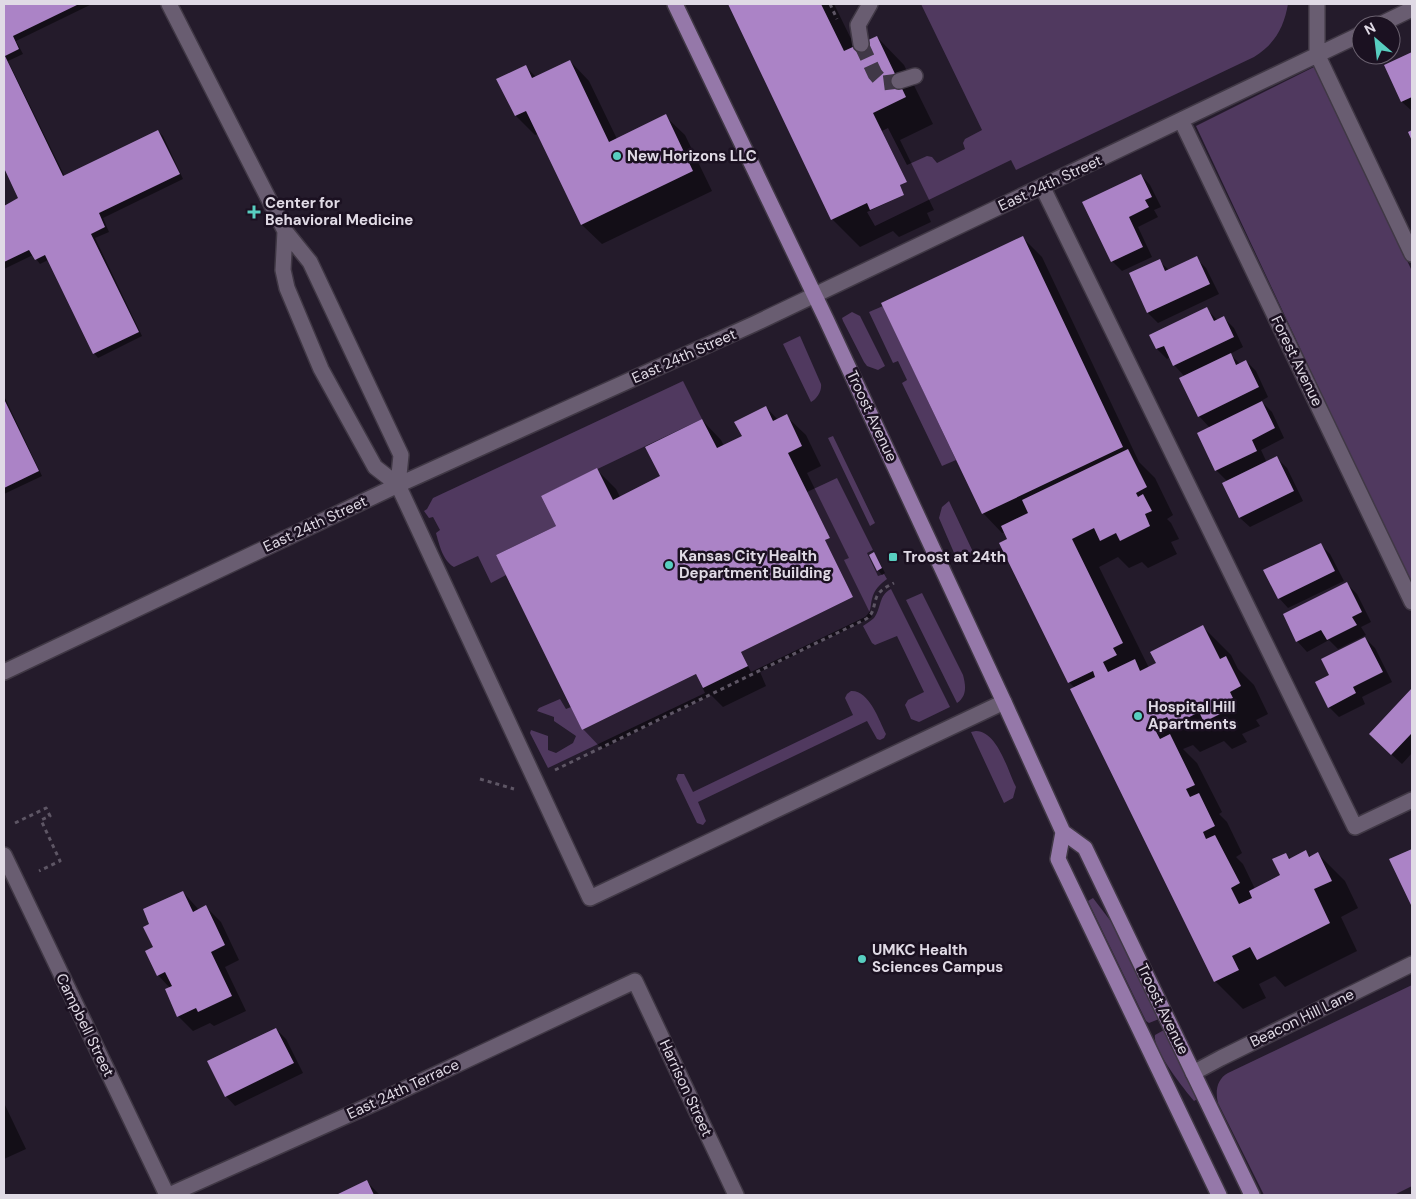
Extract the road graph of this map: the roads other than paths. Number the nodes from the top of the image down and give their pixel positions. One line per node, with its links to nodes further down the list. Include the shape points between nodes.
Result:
1 (169, 4): 14 (street)
2 (675, 4): 16 (main road, Troost Avenue)
3 (870, 4): 8 (street, via 858,25)
4 (1317, 4): 9 (street)
5 (1412, 9): 6 (street)
6 (1400, 15)
7 (1351, 38): 9 (street, East 24th Street)
8 (861, 44)
9 (1316, 54): 12 (street, East 24th Street); 15 (street)
10 (915, 76): 11 (street)
11 (898, 81)
12 (1181, 120): 13 (street, East 24th Street); 18 (street, Forest Avenue)
13 (1042, 186): 16 (street, East 24th Street); 21 (street, via 1355,827)
14 (285, 231): 17 (street, via 310,262 400,455); 17 (street, via 283,270 287,288 322,369 375,467)
15 (1412, 254)
16 (815, 295): 17 (street, East 24th Street); 20 (main road, Troost Avenue)
17 (398, 485): 19 (street, East 24th Street); 20 (street, via 590,898)
18 (1412, 602)
19 (4, 672)
20 (1004, 702): 22 (main road, Troost Avenue)
21 (1412, 800)
22 (1062, 832): 26 (main road, Troost Avenue, via 1085,848); 29 (main road, Troost Avenue, via 1058,858)
23 (4, 855): 27 (street, Campbell Street)
24 (1412, 964): 26 (street, Beacon Hill Lane)
25 (635, 981): 27 (street, East 24th Terrace); 28 (street, Harrison Street)
26 (1193, 1073): 30 (main road, Troost Avenue)
27 (168, 1195)
28 (736, 1195)
29 (1219, 1195)
30 (1252, 1195)

